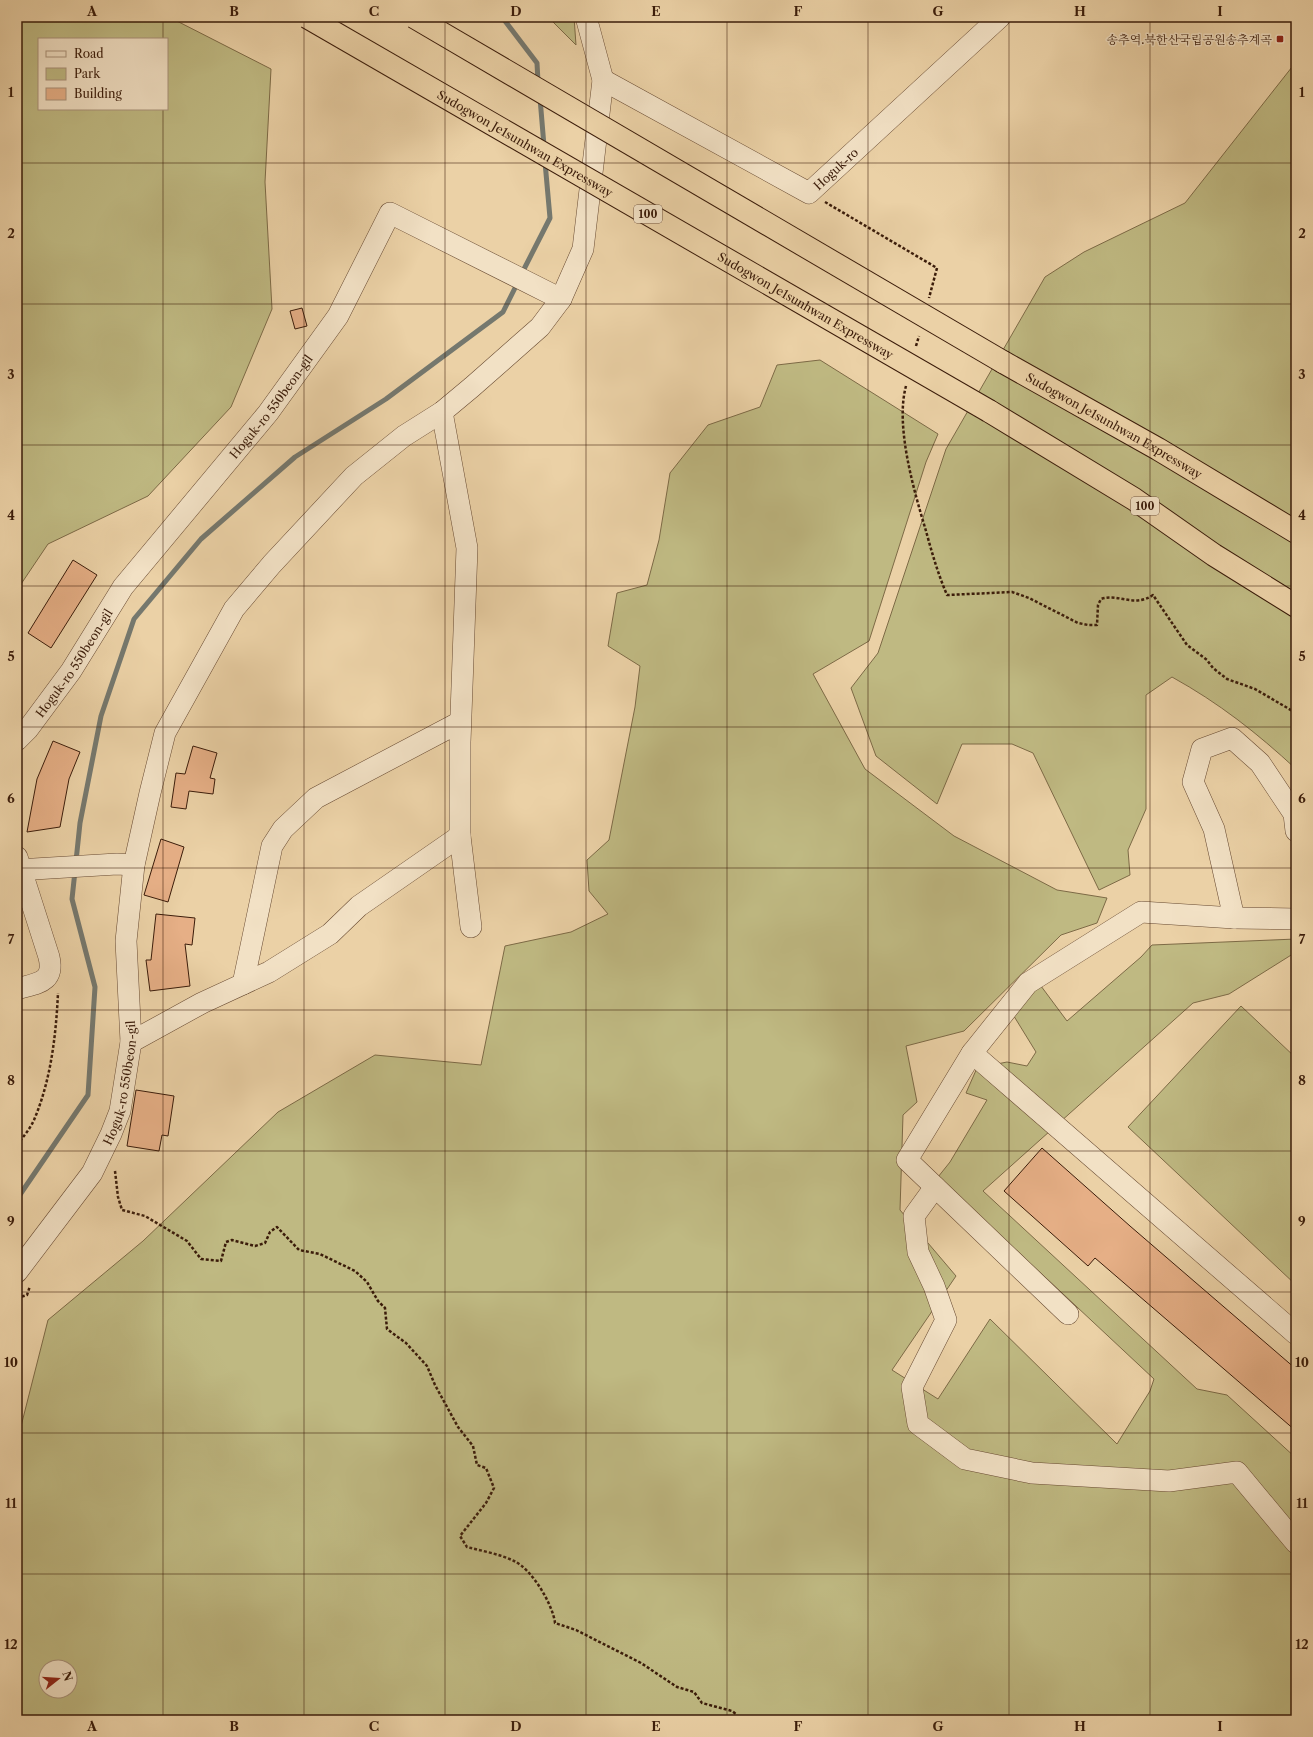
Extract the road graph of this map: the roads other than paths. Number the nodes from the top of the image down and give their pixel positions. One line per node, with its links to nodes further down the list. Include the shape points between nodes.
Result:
1 (307, 17): 9 (highway, Sudogwon Je1sunhwan Expressway / 100, bridge, via 989,411 1134,499 1214,555)
2 (414, 17): 8 (highway, Sudogwon Je1sunhwan Expressway, bridge, via 1003,362 1158,449)
3 (586, 17): 5 (street, Hoguk-ro 550beon-gil)
4 (1000, 17): 5 (street, Hoguk-ro, via 809,193)
5 (603, 80): 6 (street, Hoguk-ro 550beon-gil, via 583,249)
6 (562, 299): 7 (street, Hoguk-ro 550beon-gil, via 540,327); 11 (street, Hoguk-ro 550beon-gil, via 390,213 338,316 268,413 123,586 71,671 28,730)
7 (442, 412): 10 (street, via 467,548); 14 (street, Hoguk-ro 550beon-gil, via 404,436 354,476 234,609 165,733 150,793)
8 (1296, 532)
9 (1296, 606)
10 (460, 722): 13 (street); 19 (street, via 316,798 283,829 272,846)
11 (17, 740)
12 (1296, 831): 16 (street, via 1294,814 1260,762 1232,738 1202,748 1193,782 1214,829)
13 (460, 836): 18 (street); 19 (street, via 359,906 330,934 269,972)
14 (126, 864): 15 (street); 21 (street, Hoguk-ro 550beon-gil, via 126,941)
15 (23, 866): 20 (street, via 49,957 50,974 43,981)
16 (1234, 918): 17 (street); 22 (street, via 1141,912 1028,983)
17 (1296, 919)
18 (471, 927)
19 (244, 984): 21 (street, via 202,1003)
20 (17, 989)
21 (132, 1042): 24 (street, Hoguk-ro 550beon-gil, via 120,1111 112,1134 92,1173)
22 (972, 1053): 23 (street, via 907,1160); 26 (street)
23 (935, 1187): 25 (street); 27 (street, via 914,1216 918,1252 946,1320 912,1387 918,1424 965,1459 1032,1473 1169,1481 1237,1472)
24 (17, 1272)
25 (1068, 1314)
26 (1296, 1334)
27 (1296, 1543)

